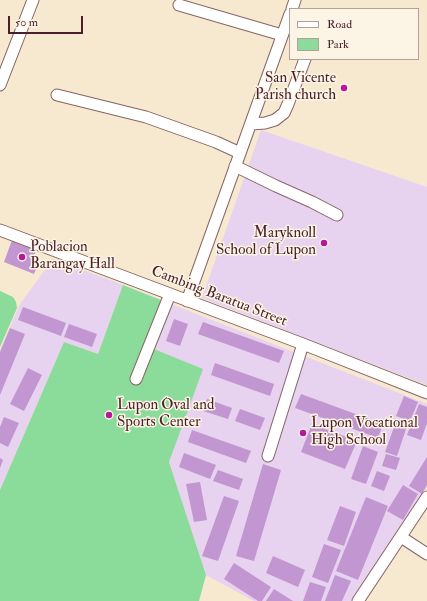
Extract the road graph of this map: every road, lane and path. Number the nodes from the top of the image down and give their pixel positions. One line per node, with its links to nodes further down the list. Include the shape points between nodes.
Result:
1 (33, 0): 6 (street)
2 (179, 5): 4 (street)
3 (289, 19): 4 (street)
4 (282, 35): 9 (street)
5 (305, 60): 9 (street, via 284,113 275,120)
6 (4, 63): 7 (street)
7 (0, 85)
8 (57, 95): 10 (street, via 146,117)
9 (250, 124): 10 (street)
10 (240, 153): 11 (street)
11 (235, 166): 12 (street); 15 (street)
12 (337, 215)
13 (0, 230): 14 (street, Cambing Baratua Street)
14 (170, 294): 15 (street, Cambing Baratua Street); 17 (street)
15 (187, 300): 16 (street, Cambing Baratua Street)
16 (303, 344): 18 (street, Cambing Baratua Street); 19 (street)
17 (136, 379)
18 (427, 393)
19 (268, 456)
20 (427, 497): 21 (street)
21 (400, 537): 22 (street); 23 (street)
22 (427, 554)
23 (358, 601)

